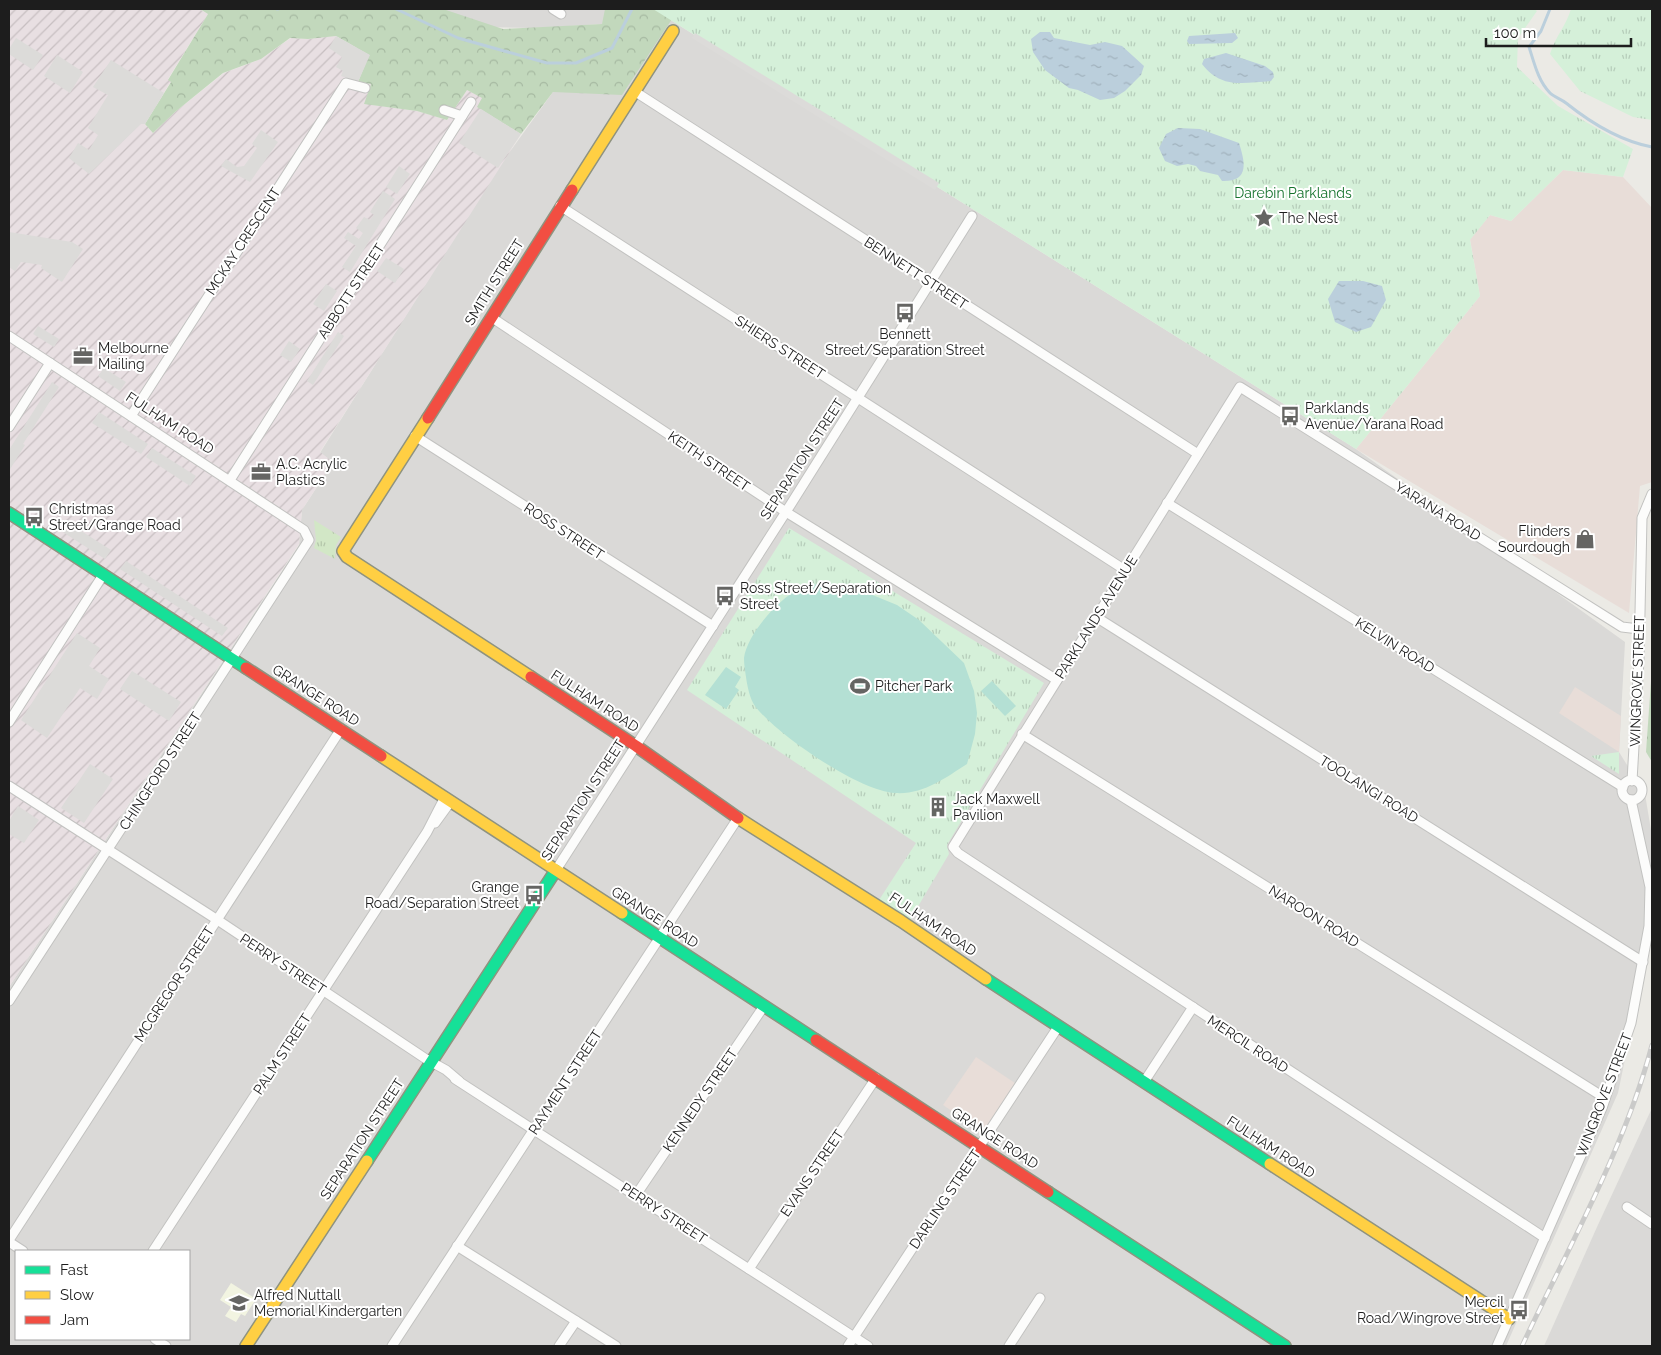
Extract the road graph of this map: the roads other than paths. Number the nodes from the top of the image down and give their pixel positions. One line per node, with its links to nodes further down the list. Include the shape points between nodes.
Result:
1 (553, 9): 2 (street)
2 (562, 14)
3 (673, 31): 5 (street, SMITH STREET)
4 (364, 88): 17 (street, MCKAY CRESCENT, via 346,83)
5 (634, 91): 9 (street, SMITH STREET); 11 (street, BENNETT STREET)
6 (471, 102): 8 (street, ABBOTT STREET)
7 (444, 110): 8 (street)
8 (462, 116): 21 (street, ABBOTT STREET)
9 (560, 206): 12 (street, SMITH STREET); 16 (street, SHIERS STREET)
10 (972, 216): 11 (street, SEPARATION STREET)
11 (931, 283): 16 (street, SEPARATION STREET); 20 (street, BENNETT STREET)
12 (491, 317): 19 (street, SMITH STREET); 24 (street, KEITH STREET)
13 (9, 336): 14 (street, FULHAM ROAD)
14 (50, 363): 17 (street, FULHAM ROAD); 18 (street)
15 (1240, 387): 20 (street, PARKLANDS AVENUE); 32 (street, YARANA ROAD, via 1622,627)
16 (858, 398): 24 (street, SEPARATION STREET); 28 (street, SHIERS STREET)
17 (130, 416): 21 (street, FULHAM ROAD)
18 (9, 427)
19 (414, 436): 27 (street, SMITH STREET); 31 (street, ROSS STREET)
20 (1198, 454): 23 (street, PARKLANDS AVENUE)
21 (230, 480): 26 (street, FULHAM ROAD, via 304,530)
22 (1652, 494): 32 (street, WINGROVE STREET, via 1642,518)
23 (1167, 503): 28 (street, PARKLANDS AVENUE); 41 (street, KELVIN ROAD)
24 (786, 512): 31 (street, SEPARATION STREET); 34 (street, KEITH STREET)
25 (9, 513): 29 (street, GRANGE ROAD)
26 (309, 540): 33 (street, CHINGFORD STREET)
27 (343, 551): 38 (street, FULHAM ROAD, via 347,557)
28 (1125, 570): 30 (street, PARKLANDS AVENUE)
29 (103, 575): 33 (street, GRANGE ROAD); 35 (street)
30 (1096, 617): 34 (street, PARKLANDS AVENUE); 50 (street, TOOLANGI ROAD)
31 (713, 626): 38 (street, SEPARATION STREET)
32 (1639, 629): 39 (street, WINGROVE STREET)
33 (233, 659): 36 (street, GRANGE ROAD); 46 (street, CHINGFORD STREET)
34 (1057, 680): 37 (street, PARKLANDS AVENUE)
35 (9, 722)
36 (341, 729): 42 (street, GRANGE ROAD); 48 (street, MCGREGOR STREET)
37 (1022, 734): 45 (street, PARKLANDS AVENUE); 59 (street, NAROON ROAD)
38 (636, 746): 44 (street, FULHAM ROAD); 47 (street, SEPARATION STREET)
39 (1632, 780): 41 (street); 43 (street, via 1640,785 1642,791)
40 (9, 786): 46 (street, PERRY STREET)
41 (1623, 787): 43 (street, via 1624,795)
42 (448, 799): 47 (street, GRANGE ROAD); 51 (street, PALM STREET)
43 (1631, 800): 50 (street, WINGROVE STREET, via 1650,887 1649,926)
44 (738, 818): 49 (street, RAYMENT STREET); 55 (street, FULHAM ROAD, via 901,921)
45 (953, 847): 54 (street, MERCIL ROAD, via 966,859)
46 (108, 850): 48 (street, PERRY STREET); 52 (street, CHINGFORD STREET)
47 (556, 870): 49 (street, GRANGE ROAD); 56 (street, SEPARATION STREET)
48 (216, 920): 51 (street, PERRY STREET); 66 (street, MCGREGOR STREET)
49 (660, 938): 53 (street, GRANGE ROAD); 60 (street, RAYMENT STREET)
50 (1643, 962): 59 (street, WINGROVE STREET, via 1631,1023)
51 (324, 990): 56 (street, PERRY STREET); 69 (street, PALM STREET)
52 (9, 1001)
53 (764, 1006): 57 (street, GRANGE ROAD); 62 (street, KENNEDY STREET)
54 (1193, 1007): 58 (street); 65 (street, MERCIL ROAD)
55 (1058, 1027): 58 (street, FULHAM ROAD); 61 (street, DARLING STREET)
56 (430, 1062): 60 (street, PERRY STREET); 75 (street, SEPARATION STREET)
57 (876, 1078): 61 (street, GRANGE ROAD); 70 (street, EVANS STREET)
58 (1144, 1082): 72 (street, FULHAM ROAD)
59 (1606, 1098): 65 (street, WINGROVE STREET)
60 (534, 1130): 62 (street, PERRY STREET); 67 (street, RAYMENT STREET)
61 (980, 1146): 74 (street, DARLING STREET); 82 (street, GRANGE ROAD)
62 (636, 1195): 70 (street, PERRY STREET)
63 (1627, 1207): 64 (street)
64 (1652, 1224)
65 (1545, 1238): 72 (street, WINGROVE STREET)
66 (9, 1241): 68 (street)
67 (457, 1246): 73 (street); 76 (street, RAYMENT STREET)
68 (22, 1250)
69 (154, 1250)
70 (749, 1269): 74 (street, PERRY STREET)
71 (1040, 1298): 81 (street)
72 (1508, 1319): 83 (street, WINGROVE STREET)
73 (576, 1321): 77 (street); 78 (street)
74 (854, 1337): 79 (street, DARLING STREET); 80 (street, PERRY STREET)
75 (246, 1346)
76 (392, 1346)
77 (559, 1346)
78 (616, 1346)
79 (848, 1346)
80 (868, 1346)
81 (1008, 1346)
82 (1285, 1346)
83 (1496, 1346)

